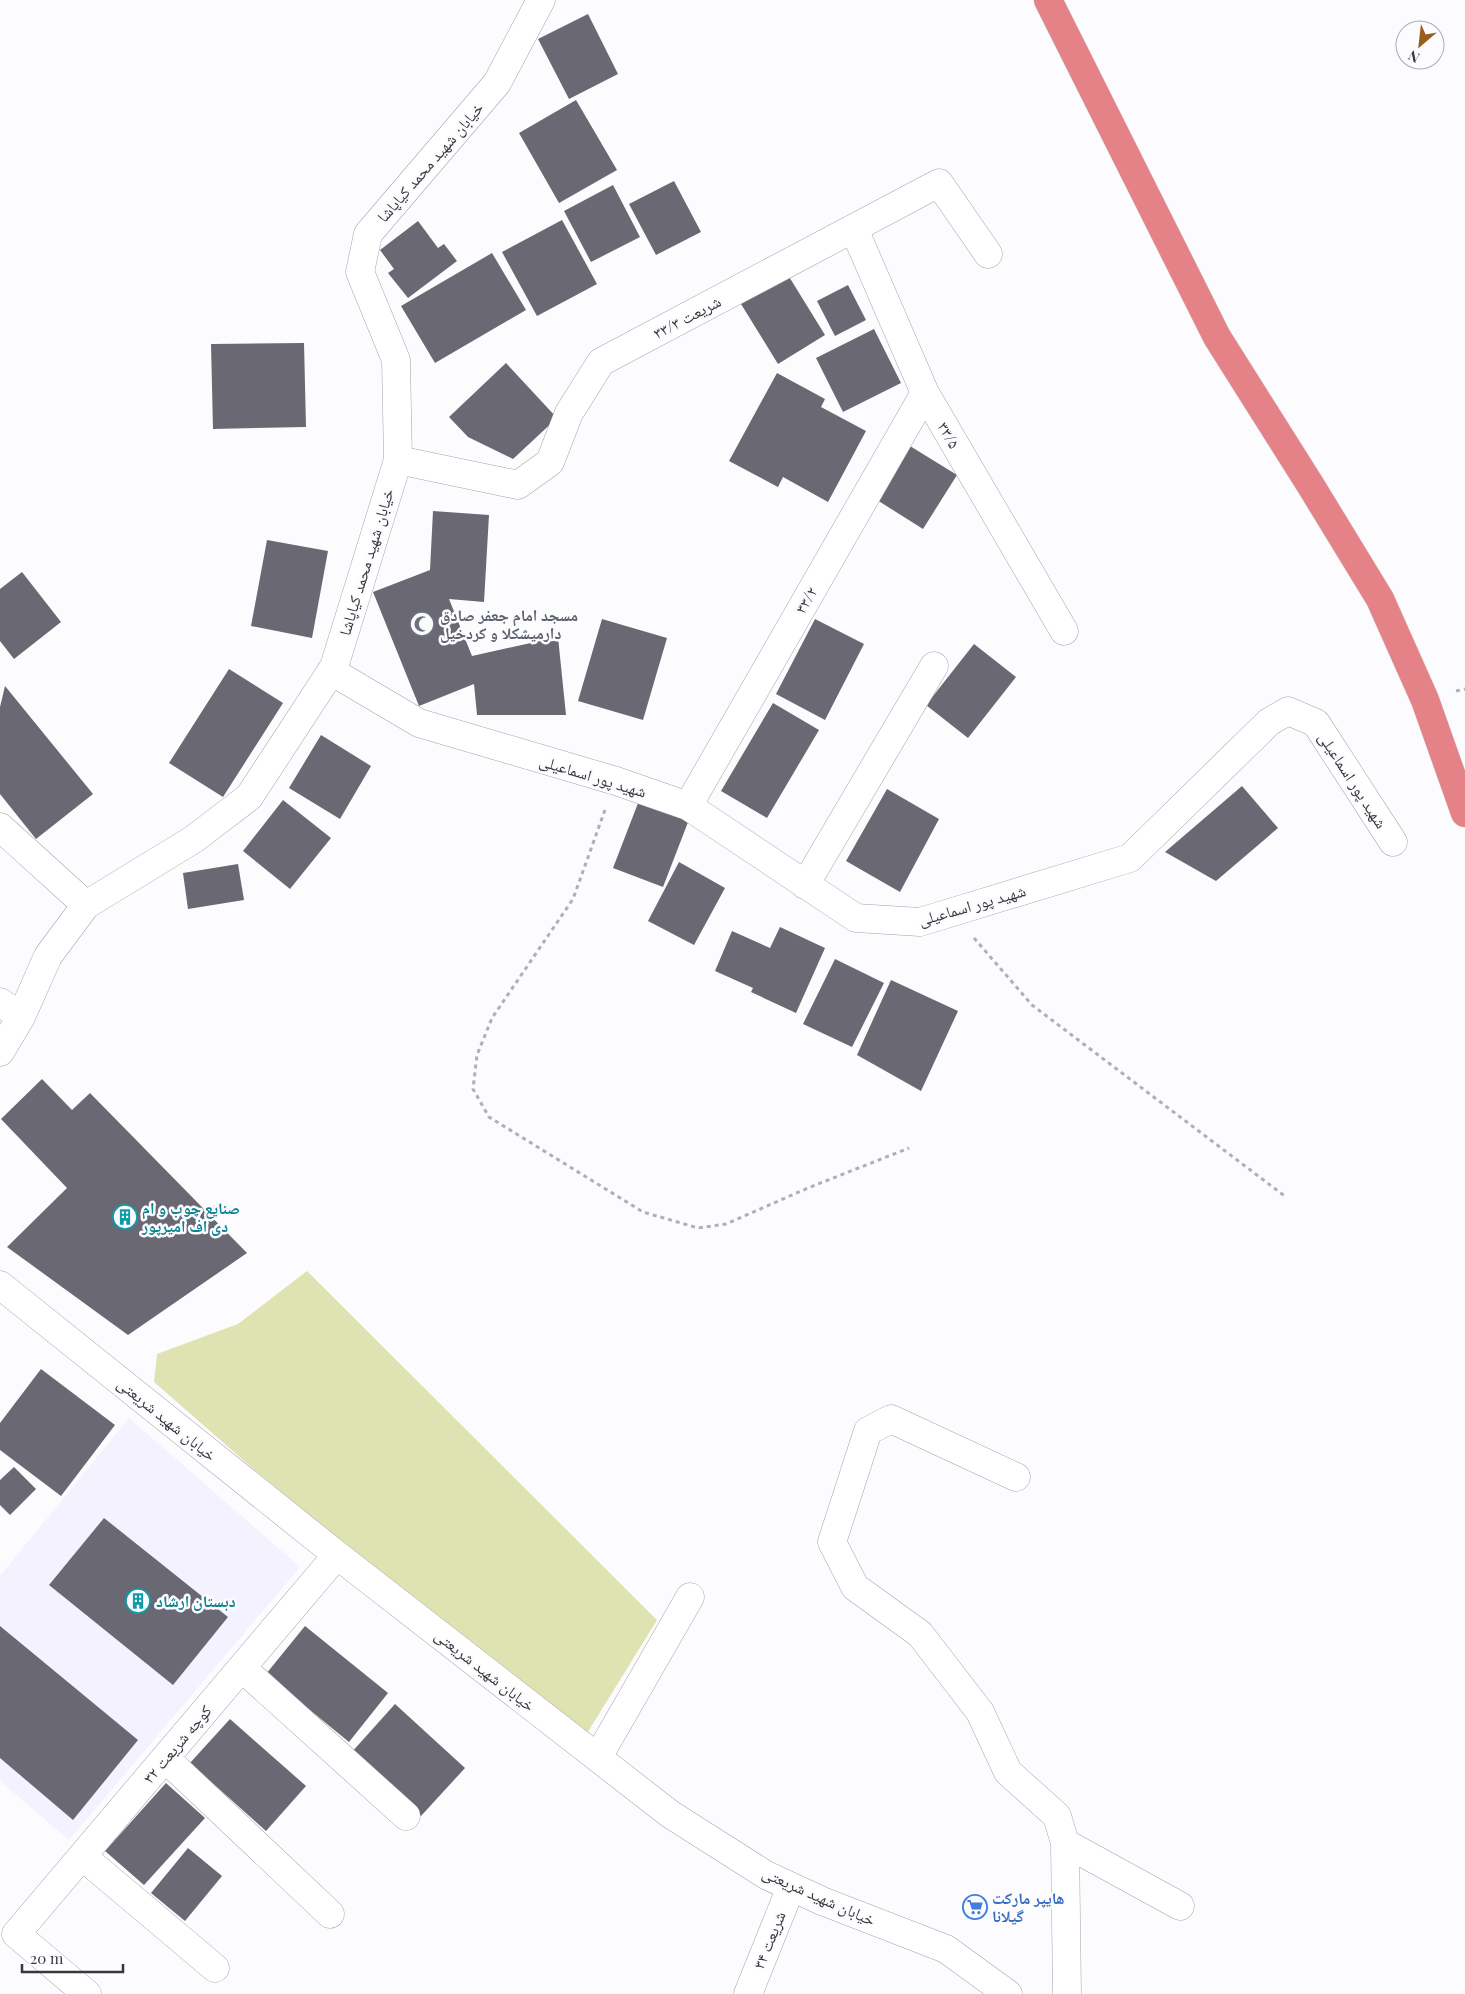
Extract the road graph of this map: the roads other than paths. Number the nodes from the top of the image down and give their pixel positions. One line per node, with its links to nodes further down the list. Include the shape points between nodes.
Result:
1 (540, 0): 6 (street, خیابان شهید محمد کیاپاشا, via 497,83 368,234 360,272 396,360)
2 (1048, 0): 11 (highway, via 1217,337 1380,599 1425,700)
3 (854, 229): 4 (street, شریعت ۳۳/۳, via 939,183); 5 (street, ۳۳/۵); 6 (street, شریعت ۳۳/۳, via 601,362 569,413 550,462 518,485)
4 (988, 254)
5 (924, 393): 7 (street, ۳۳/۵); 10 (street, ۳۳/۲)
6 (398, 460): 9 (street, خیابان شهید محمد کیاپاشا)
7 (1064, 631)
8 (934, 666): 14 (street)
9 (331, 672): 10 (street, شهید پور اسماعیلی, via 419,723 616,781); 15 (street, خیابان شهید محمد کیاپاشا, via 249,797 194,839)
10 (688, 806): 14 (street, شهید پور اسماعیلی)
11 (1465, 813)
12 (0, 827): 15 (street)
13 (1393, 842): 14 (street, شهید پور اسماعیلی, via 1316,723 1288,711 1269,722 1130,858 920,922 856,918)
14 (805, 885)
15 (86, 905): 16 (street, خیابان شهید محمد کیاپاشا)
16 (10, 1009): 17 (street, خیابان شهید محمد کیاپاشا)
17 (0, 1052)
18 (0, 1284): 20 (street, خیابان شهید شریعتی)
19 (1016, 1478): 26 (street, via 891,1420 868,1431 832,1542 855,1587 920,1634 962,1688 980,1712 1008,1772 1057,1816)
20 (337, 1554): 22 (street, کوچه شریعت ۳۲); 23 (street, خیابان شهید شریعتی)
21 (690, 1597): 23 (street)
22 (242, 1668): 24 (street, کوچه شریعت ۳۲); 25 (street)
23 (598, 1757): 28 (street, خیابان شهید شریعتی, via 670,1814 766,1875)
24 (165, 1758): 27 (street, کوچه شریعت ۳۲); 30 (street)
25 (406, 1816)
26 (1066, 1843): 29 (street); 35 (street)
27 (82, 1856): 31 (street); 32 (street, کوچه شریعت ۳۲, via 16,1934)
28 (791, 1887): 33 (street, شریعت ۳۴); 34 (street, خیابان شهید شریعتی, via 946,1949)
29 (1180, 1906)
30 (330, 1914)
31 (215, 1968)
32 (87, 1994)
33 (748, 1994)
34 (1008, 1994)
35 (1067, 1994)

